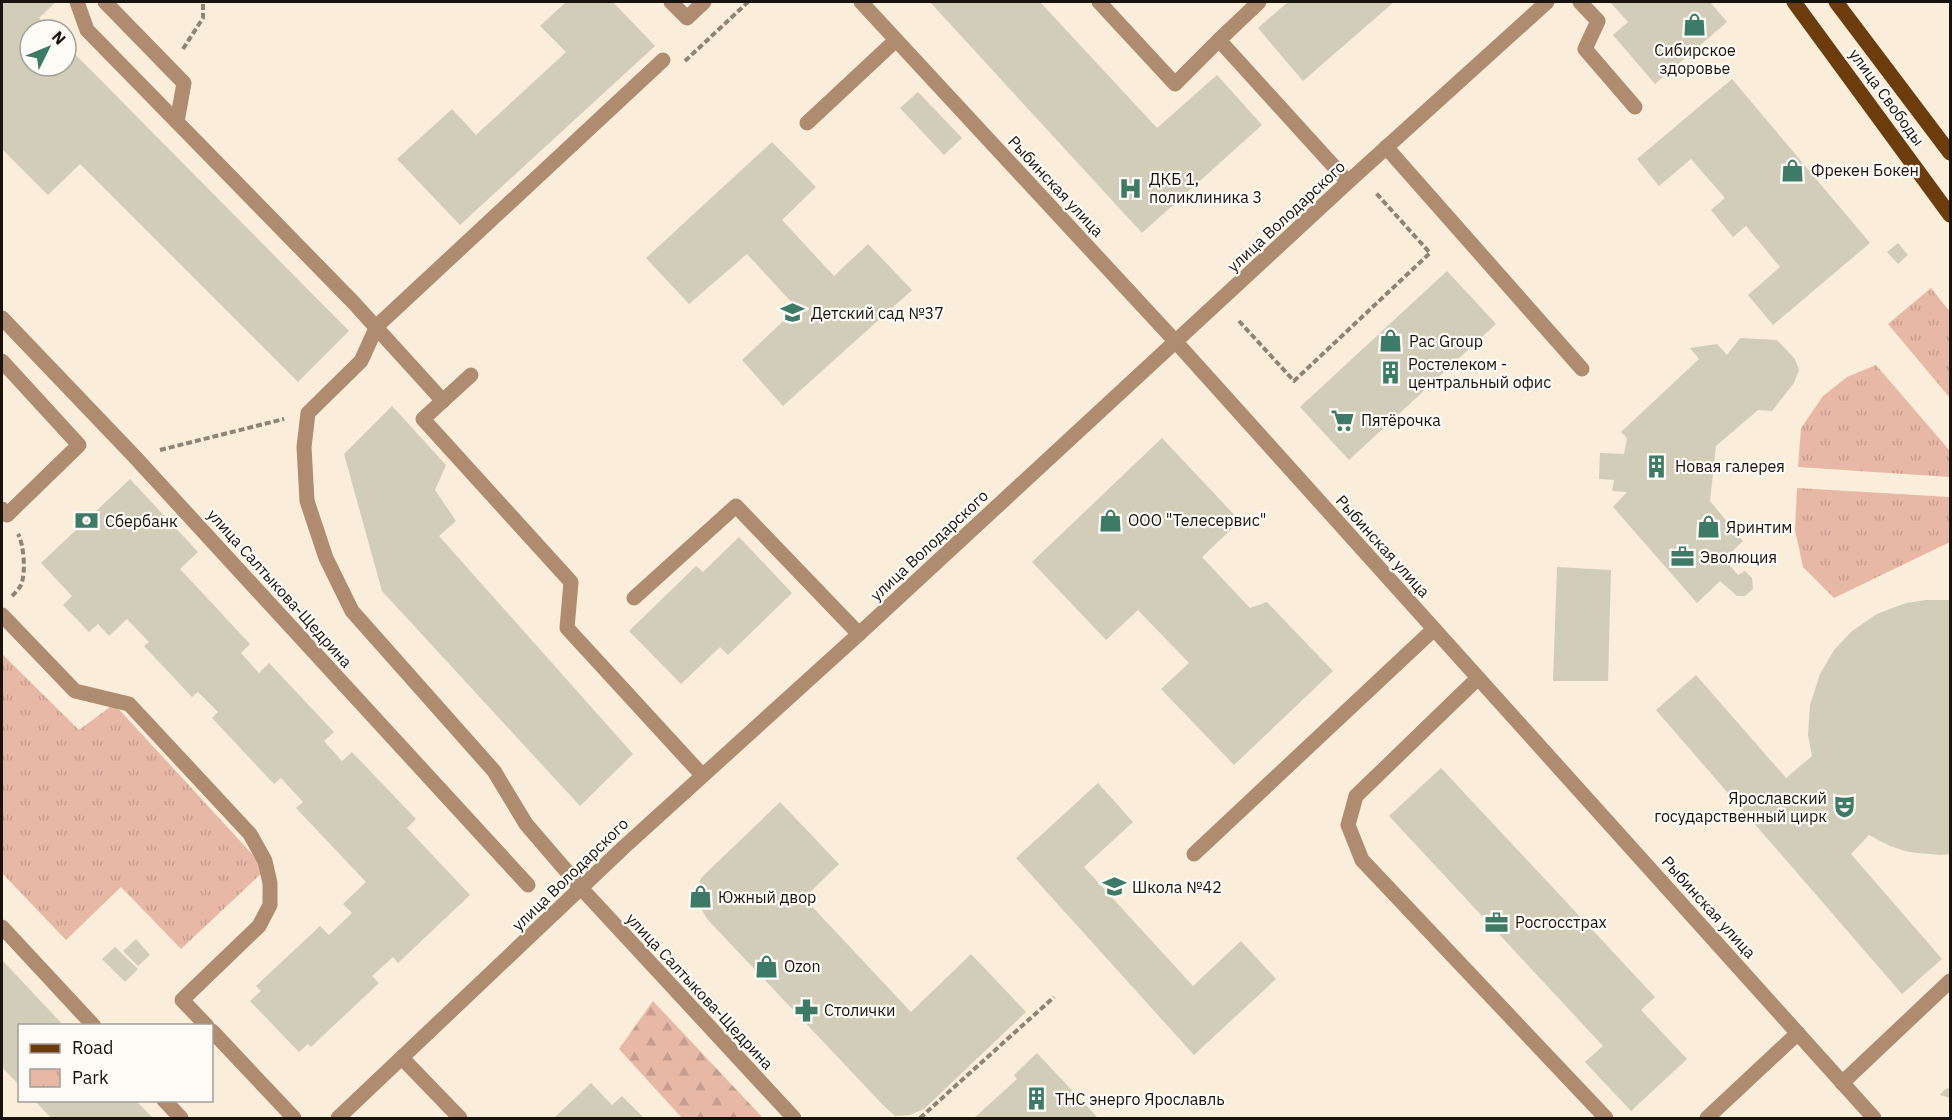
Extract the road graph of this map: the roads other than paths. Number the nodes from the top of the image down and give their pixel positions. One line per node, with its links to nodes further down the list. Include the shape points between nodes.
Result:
1 (76, 2): 16 (street, via 87,30)
2 (105, 2): 16 (street, via 184,83)
3 (671, 2): 4 (street, via 687,18)
4 (704, 2)
5 (861, 2): 12 (street, Рыбинская улица)
6 (1099, 2): 13 (street, via 1175,84)
7 (1259, 2): 13 (street)
8 (1547, 2): 18 (street, улица Володарского)
9 (1580, 2): 15 (street, via 1598,21 1585,49)
10 (1794, 2): 21 (main road, улица Свободы)
11 (1836, 2): 19 (main road, улица Свободы)
12 (896, 40): 17 (street); 24 (street, Рыбинская улица)
13 (1219, 40): 20 (street)
14 (663, 60): 23 (street)
15 (1635, 107)
16 (177, 122): 23 (street)
17 (807, 123)
18 (1386, 147): 20 (street, улица Володарского); 26 (street)
19 (1950, 153)
20 (1348, 182): 24 (street, улица Володарского)
21 (1950, 215)
22 (2, 318): 37 (street, улица Салтыкова-Щедрина)
23 (377, 326): 28 (street); 38 (street, улица Салтыкова-Щедрина, via 361,361 308,413 304,447 308,501 326,558 352,611 494,771 526,824)
24 (1176, 342): 32 (street, Рыбинская улица); 33 (street, улица Володарского)
25 (2, 361): 29 (street, via 79,445)
26 (1582, 369)
27 (471, 375): 28 (street)
28 (443, 400): 35 (street, via 423,419 571,582 567,628)
29 (4, 512)
30 (634, 598): 33 (street, via 736,506)
31 (5, 608): 42 (street, via 75,691 129,704 250,834 265,861 270,905 260,926 182,1000)
32 (1434, 629): 34 (street, Рыбинская улица); 36 (street)
33 (859, 634): 35 (street, улица Володарского)
34 (1478, 678): 44 (street, Рыбинская улица); 53 (street, via 1356,796 1348,825 1362,860)
35 (702, 775): 38 (street, улица Володарского)
36 (1194, 854)
37 (528, 885)
38 (581, 888): 45 (street, улица Володарского); 52 (street, улица Салтыкова-Щедрина)
39 (2, 927): 41 (street)
40 (1950, 981): 46 (street)
41 (92, 1024)
42 (205, 1024)
43 (213, 1032): 49 (street)
44 (1798, 1033): 46 (street, Рыбинская улица); 54 (street)
45 (402, 1058): 50 (street, улица Володарского); 51 (street)
46 (1842, 1083): 55 (street, Рыбинская улица)
47 (165, 1102): 48 (street)
48 (181, 1119)
49 (294, 1119)
50 (338, 1119)
51 (460, 1119)
52 (794, 1119)
53 (1606, 1119)
54 (1707, 1119)
55 (1874, 1119)

